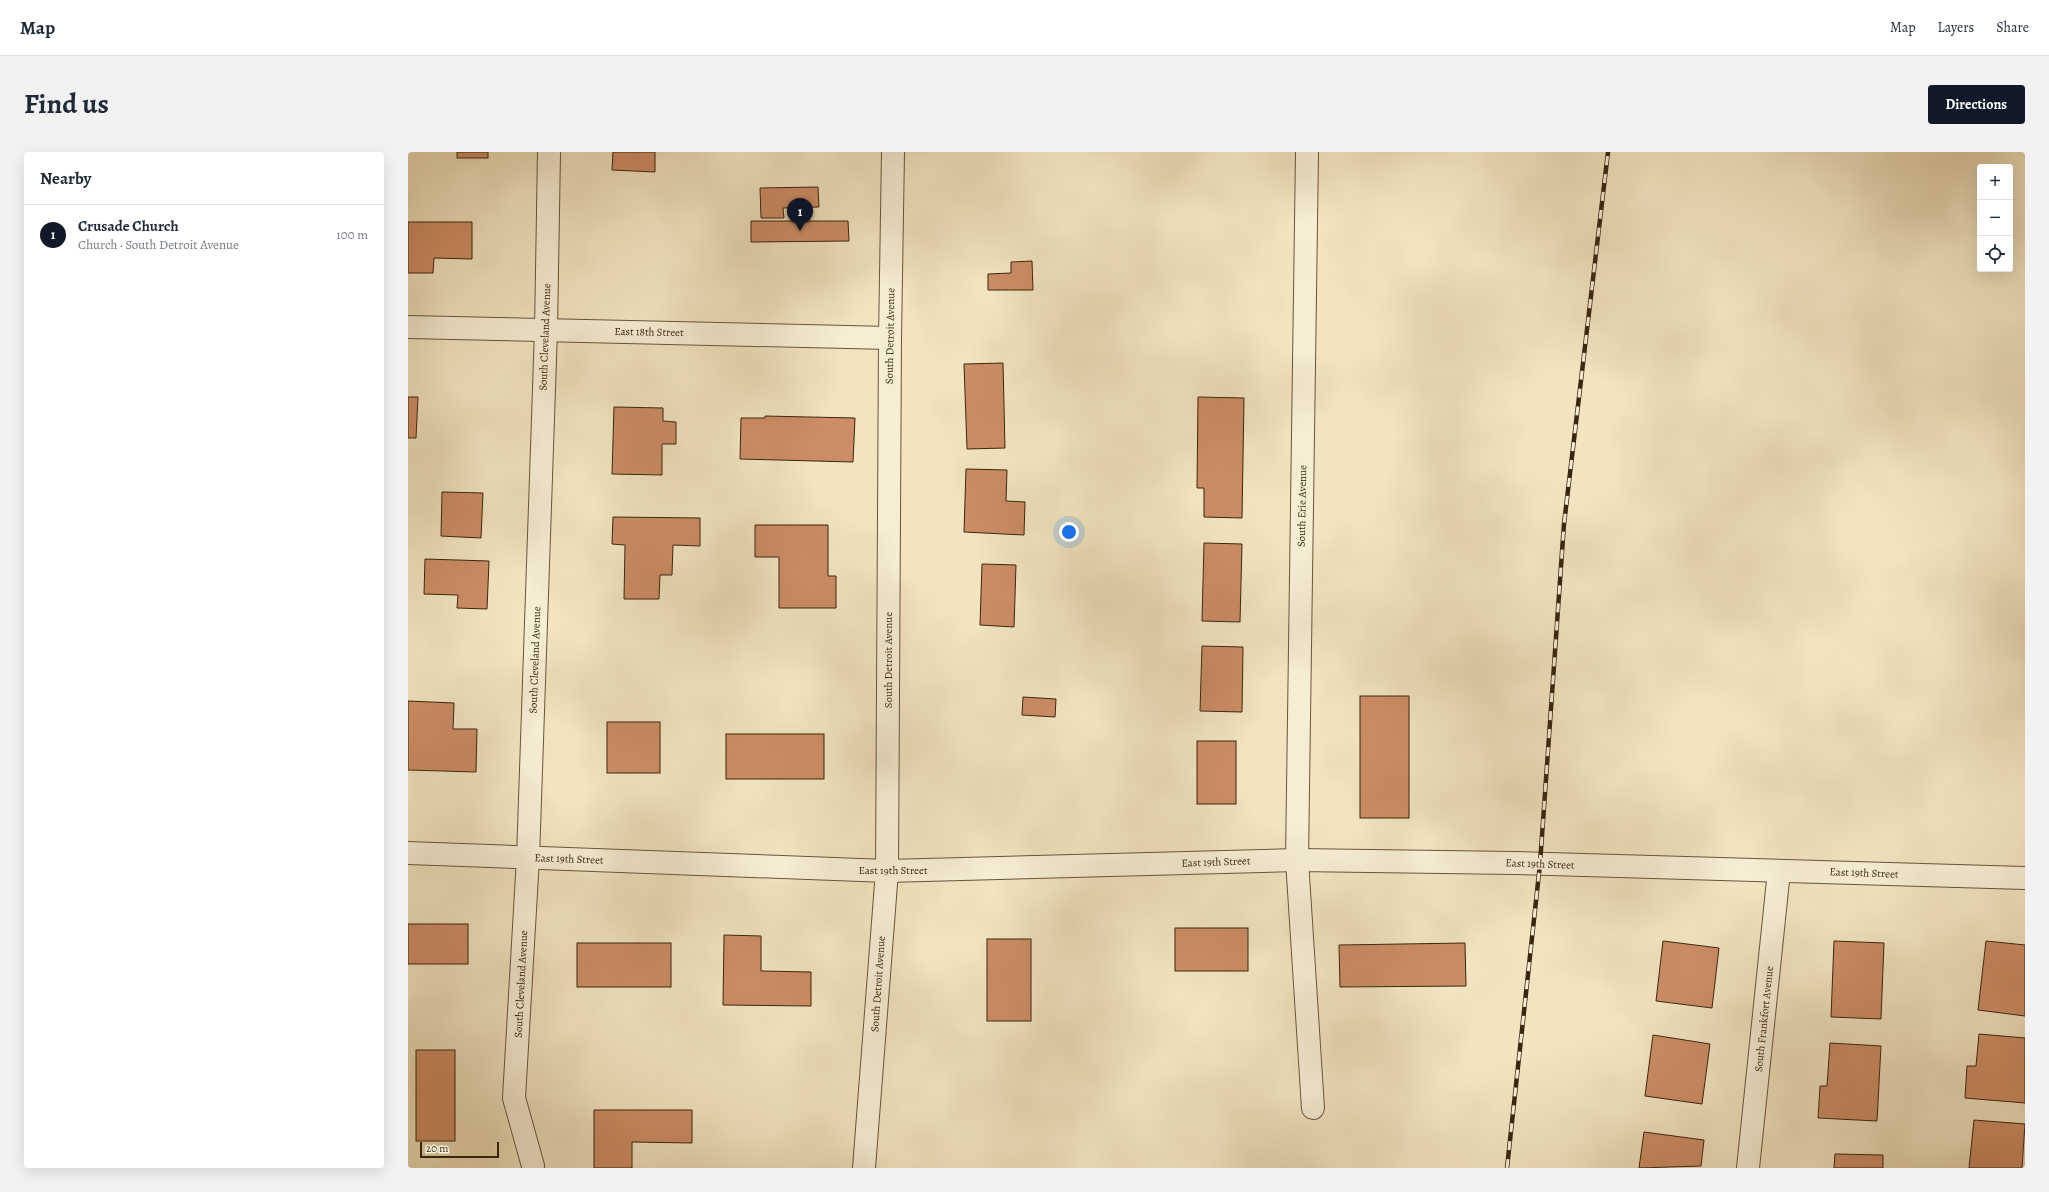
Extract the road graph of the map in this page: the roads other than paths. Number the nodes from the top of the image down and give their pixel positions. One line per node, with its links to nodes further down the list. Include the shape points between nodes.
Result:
1 (550, 152): 5 (street, South Cleveland Avenue)
2 (893, 152): 6 (street, South Detroit Avenue)
3 (1307, 152): 9 (street, South Erie Avenue)
4 (408, 326): 5 (street, East 18th Street)
5 (546, 330): 6 (street, East 18th Street); 8 (street, South Cleveland Avenue)
6 (890, 338): 10 (street, South Detroit Avenue)
7 (408, 853): 8 (street, East 19th Street)
8 (528, 858): 10 (street, East 19th Street); 14 (street, South Cleveland Avenue, via 514,1098)
9 (1297, 860): 10 (street, East 19th Street); 11 (street, East 19th Street); 13 (street, South Erie Avenue)
10 (887, 871): 15 (street, South Detroit Avenue)
11 (1779, 871): 12 (street, East 19th Street); 16 (street, South Frankfort Avenue)
12 (2025, 878)
13 (1313, 1108)
14 (533, 1166)
15 (864, 1168)
16 (1748, 1168)

